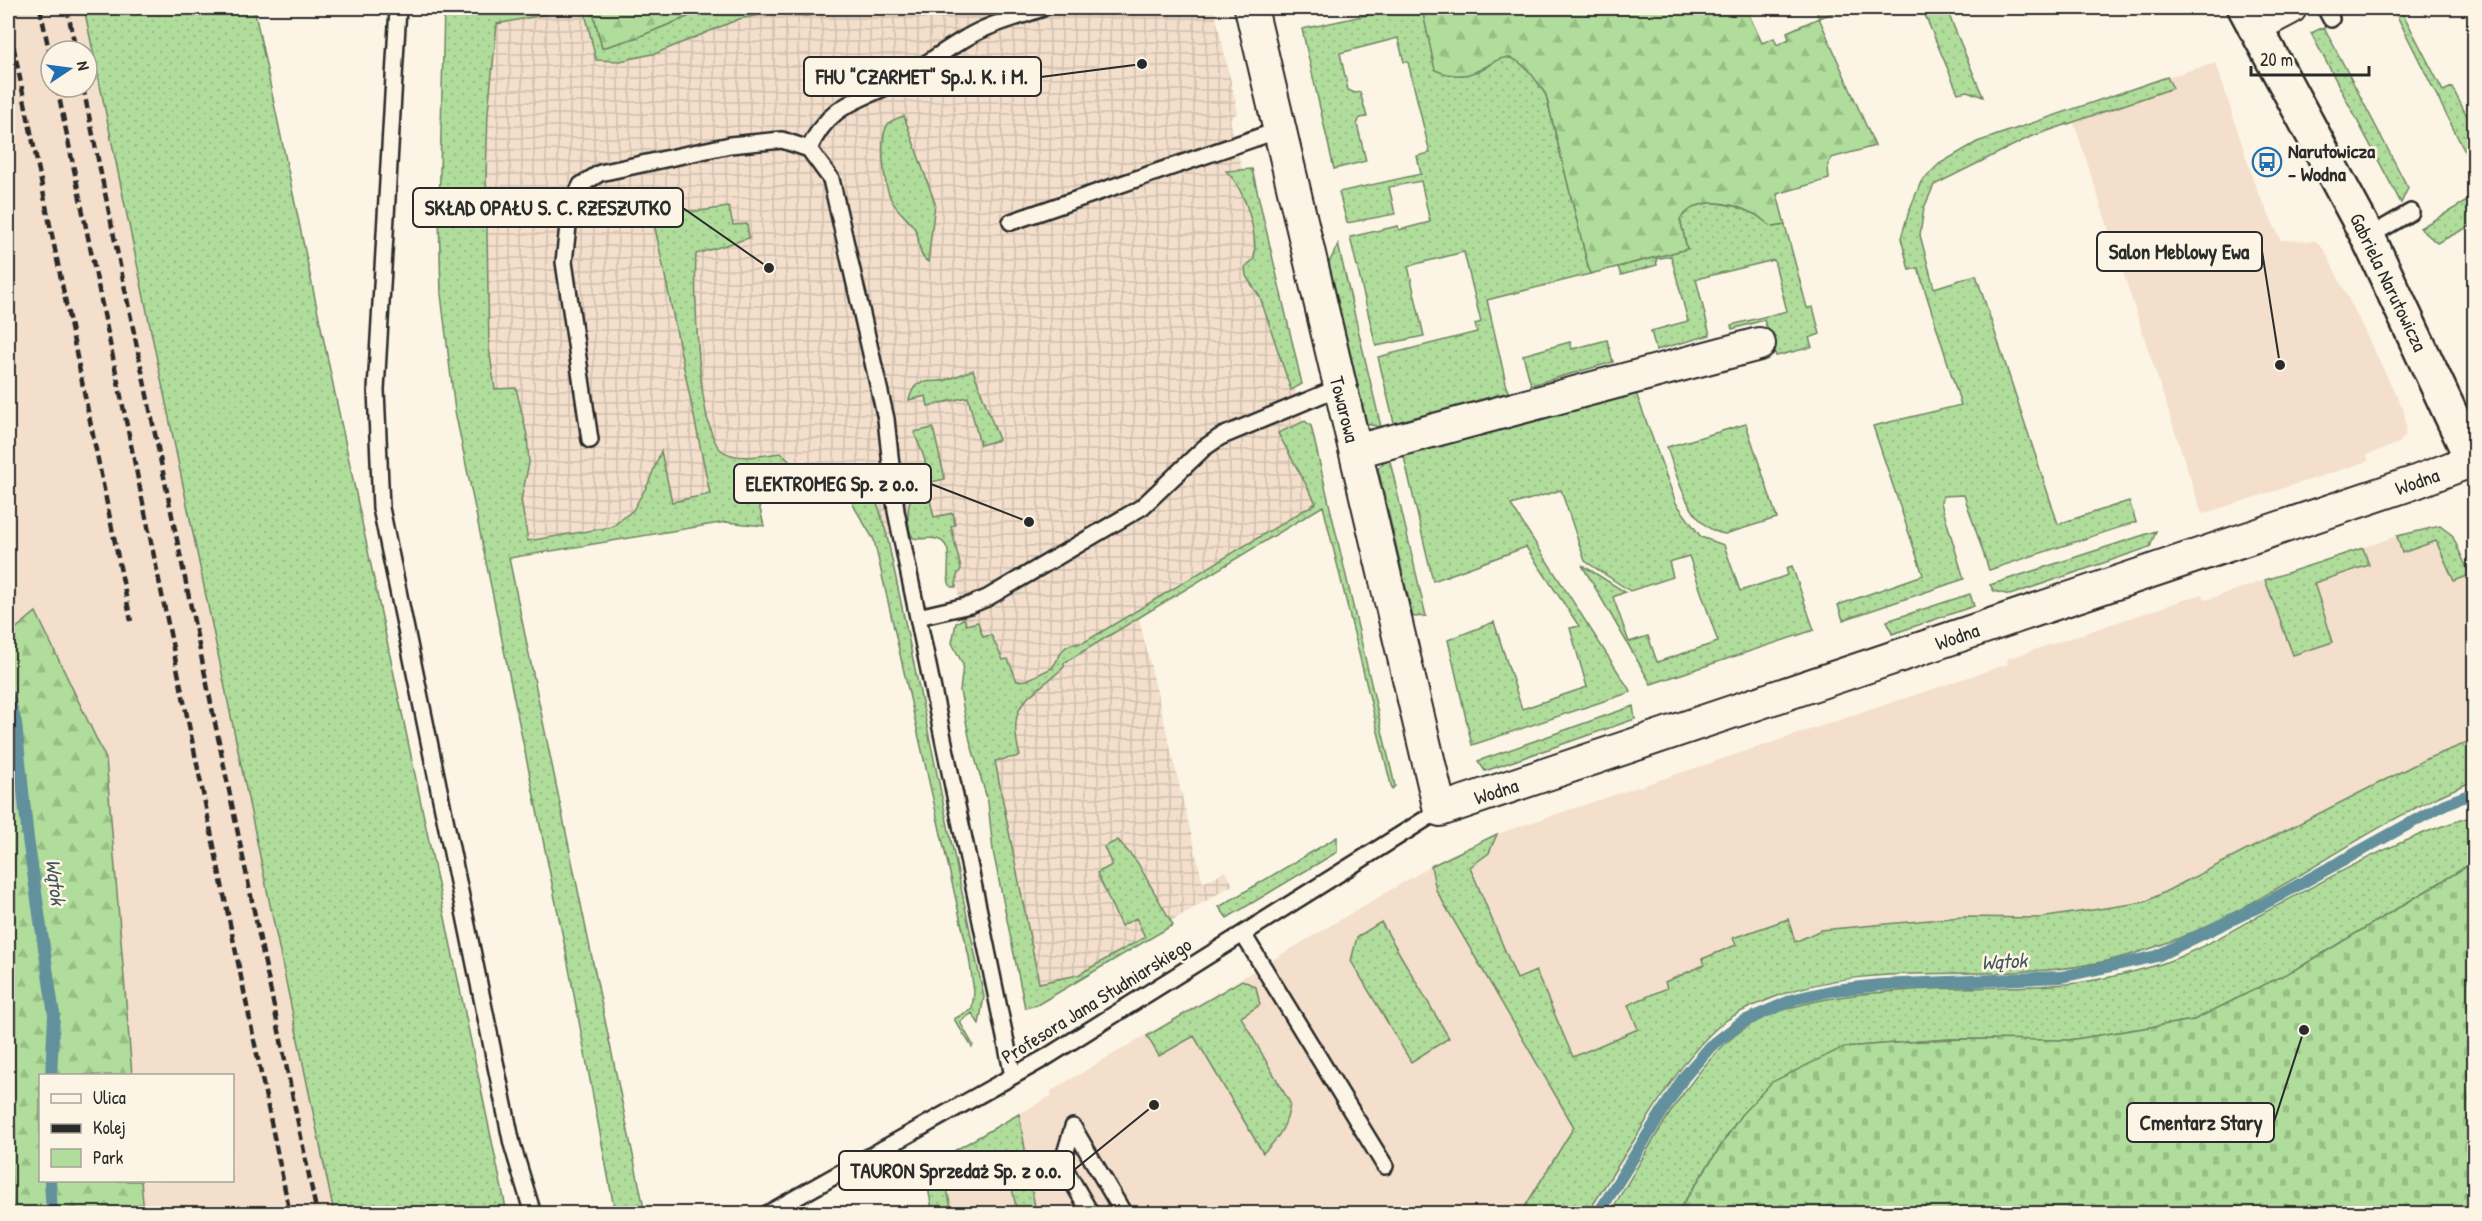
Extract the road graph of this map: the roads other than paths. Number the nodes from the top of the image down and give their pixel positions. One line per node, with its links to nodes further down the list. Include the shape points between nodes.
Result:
1 (398, 8): 21 (lane, via 376,390 381,508 512,1144)
2 (1042, 8): 7 (lane, via 968,37 898,81 860,96 818,128)
3 (1251, 8): 6 (street, Towarowa)
4 (2290, 8): 5 (street)
5 (2250, 17): 10 (street, Gabriela Narutowicza)
6 (1279, 130): 9 (lane); 12 (street, Towarowa)
7 (809, 149): 13 (lane, via 782,140 730,145 600,173 582,185 570,208 564,262); 16 (lane, via 831,178 886,419 896,511)
8 (2411, 212): 10 (lane)
9 (1011, 222)
10 (2368, 237): 15 (street, Gabriela Narutowicza)
11 (1759, 344): 14 (street)
12 (1340, 387): 14 (street, Towarowa); 16 (lane, via 1220,437 1142,507 987,598)
13 (590, 440)
14 (1356, 451): 17 (street, Towarowa)
15 (2474, 462): 17 (street, Wodna)
16 (918, 617): 19 (lane)
17 (1440, 810): 18 (lane, Profesora Jana Studniarskiego)
18 (1243, 934): 19 (lane, Profesora Jana Studniarskiego); 20 (lane)
19 (1013, 1076): 22 (lane, Profesora Jana Studniarskiego)
20 (1385, 1166)
21 (534, 1214)
22 (767, 1214)
23 (1091, 1214): 24 (lane, via 1062,1164 1072,1127)
24 (1124, 1214)

